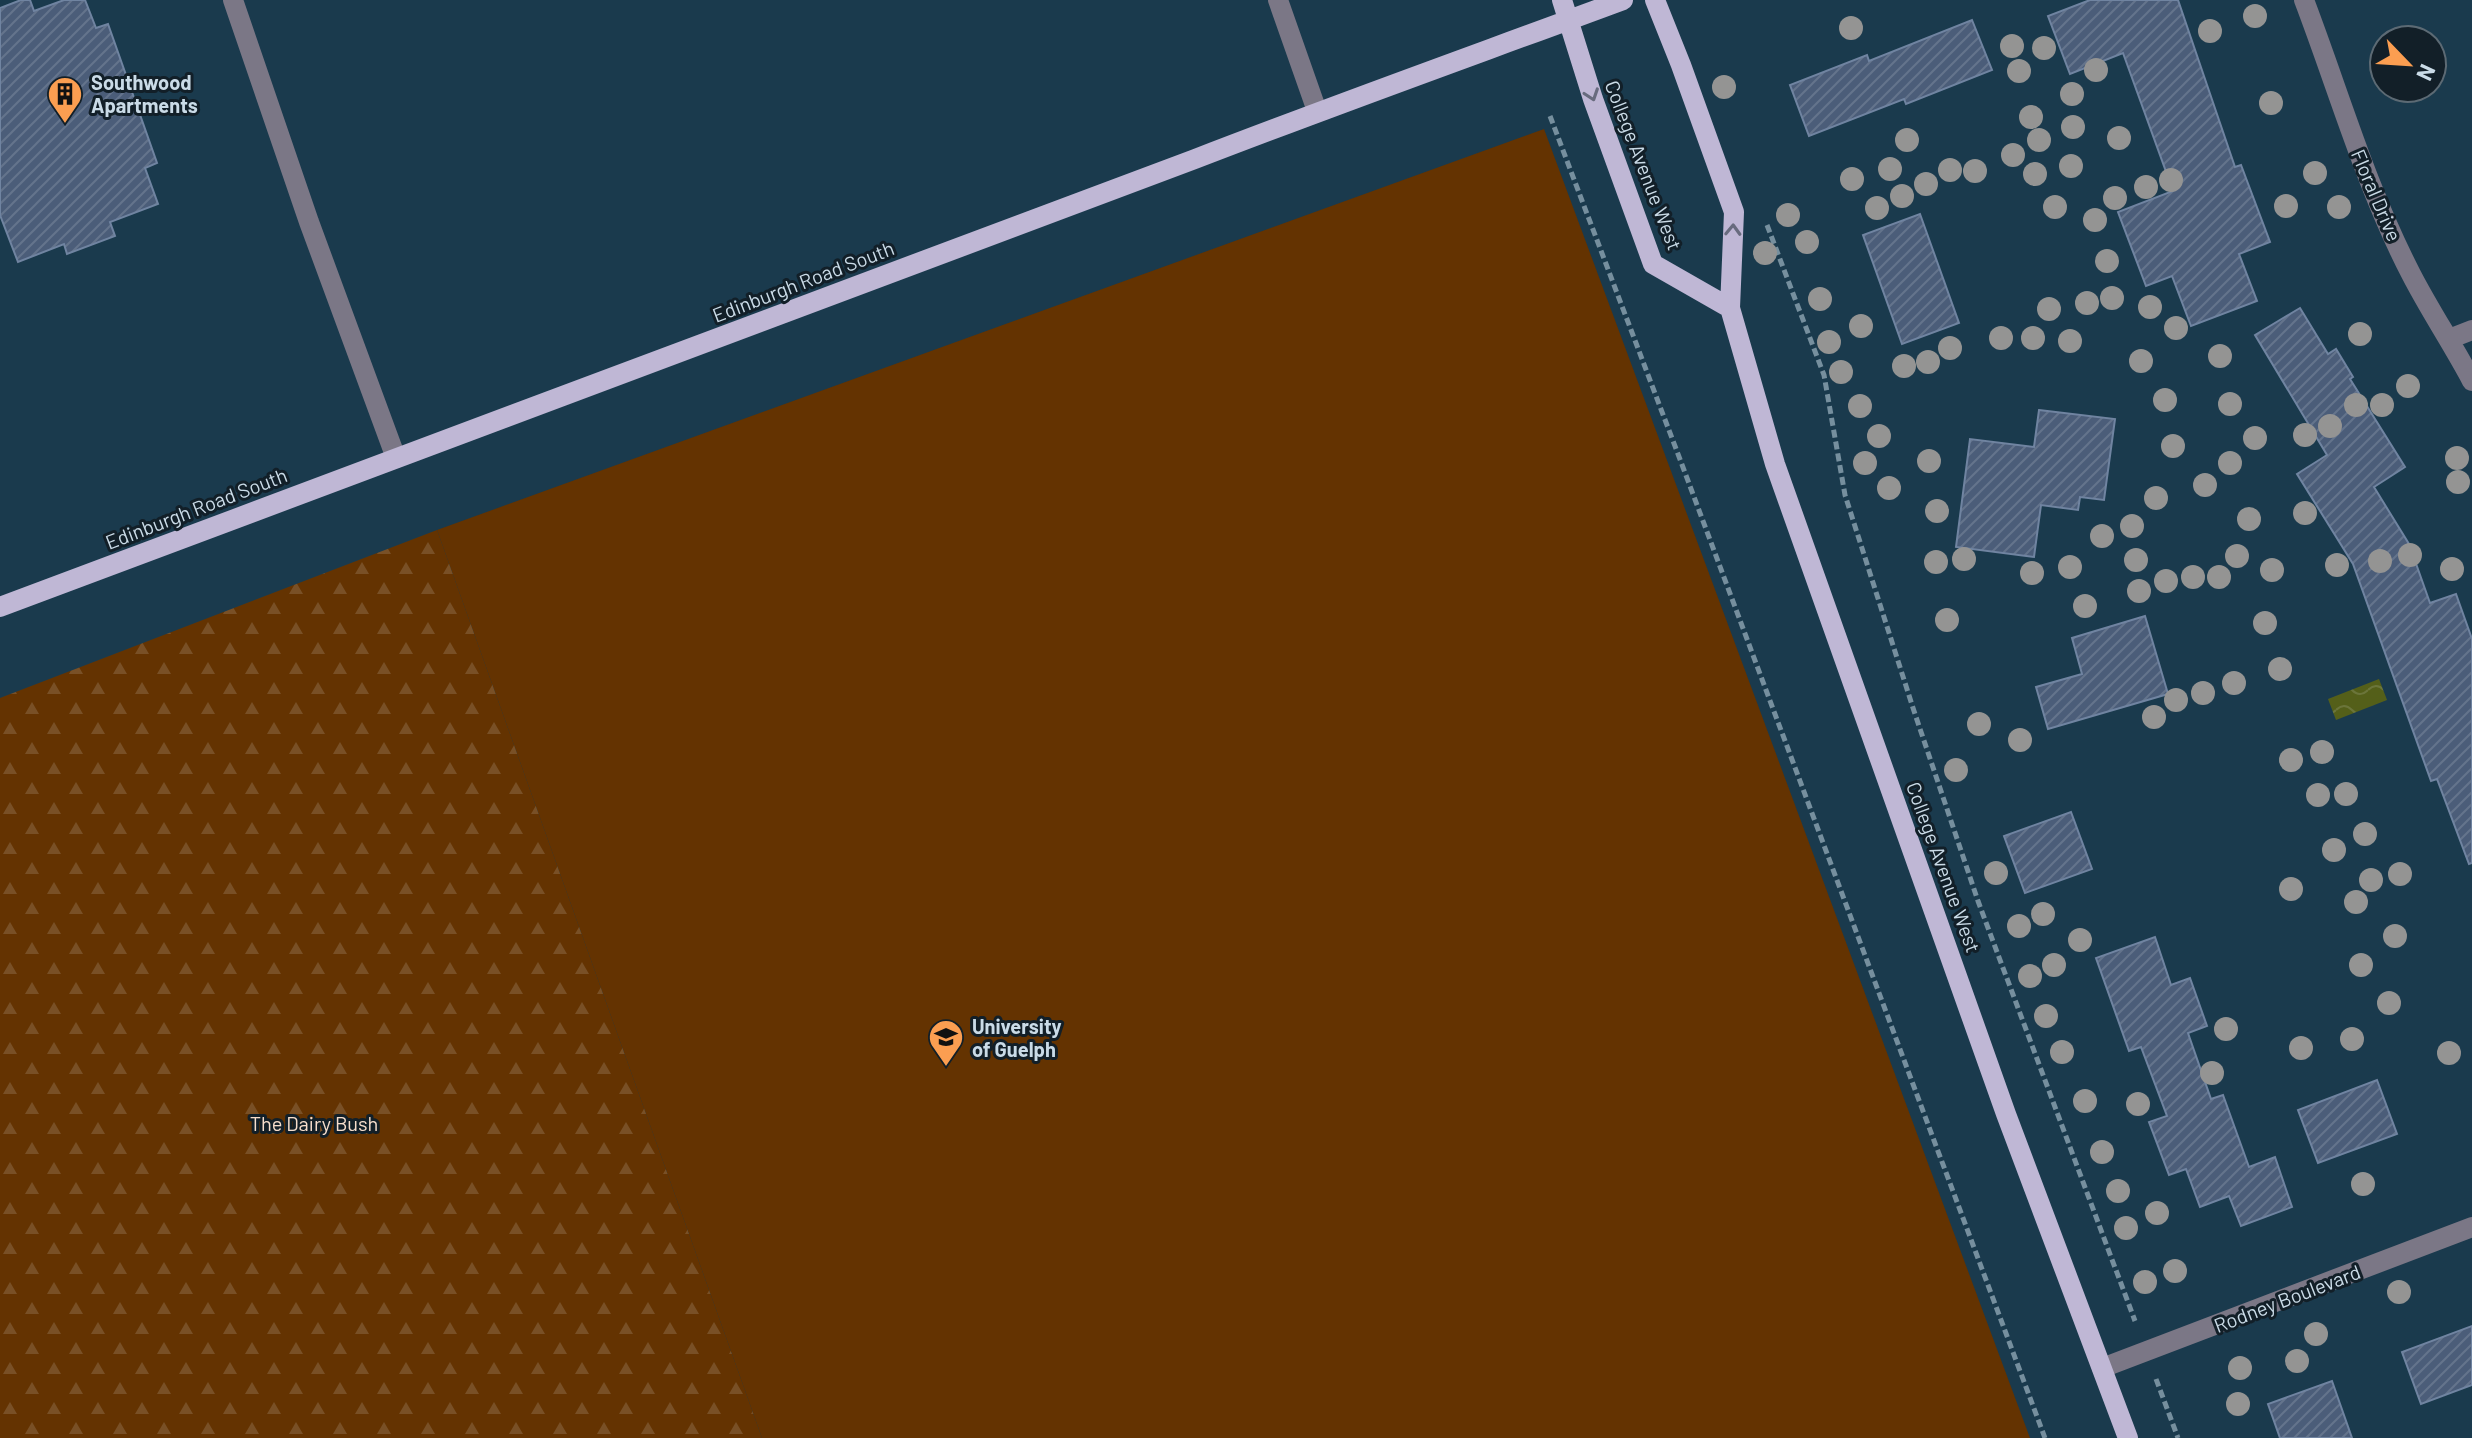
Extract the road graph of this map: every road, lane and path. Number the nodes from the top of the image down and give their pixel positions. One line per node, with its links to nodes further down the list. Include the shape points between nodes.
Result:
1 (233, 0): 15 (street)
2 (1278, 0): 8 (street)
3 (1562, 0): 7 (main road, College Avenue West)
4 (1623, 0): 7 (main road, Edinburgh Road South)
5 (1655, 0): 11 (main road, College Avenue West, one-way to 5, via 1734,212)
6 (2304, 0): 13 (street, Floral Drive, via 2387,221)
7 (1567, 21): 8 (main road, Edinburgh Road South); 11 (main road, College Avenue West, one-way to 11, via 1653,264)
8 (1317, 111): 15 (main road, Edinburgh Road South)
9 (1550, 116): 20 (path)
10 (1764, 216): 18 (path, via 1824,375 1845,495 1973,886)
11 (1730, 308): 19 (main road, College Avenue West, via 1775,464)
12 (2472, 330): 13 (street)
13 (2449, 339): 14 (street, Floral Drive)
14 (2472, 381)
15 (396, 458): 16 (main road, Edinburgh Road South)
16 (0, 607)
17 (2472, 1227): 18 (street, Rodney Boulevard)
18 (2146, 1352): 19 (street, Rodney Boulevard); 22 (path)
19 (2102, 1368): 21 (main road, College Avenue West)
20 (2045, 1438)
21 (2128, 1438)
22 (2178, 1438)

